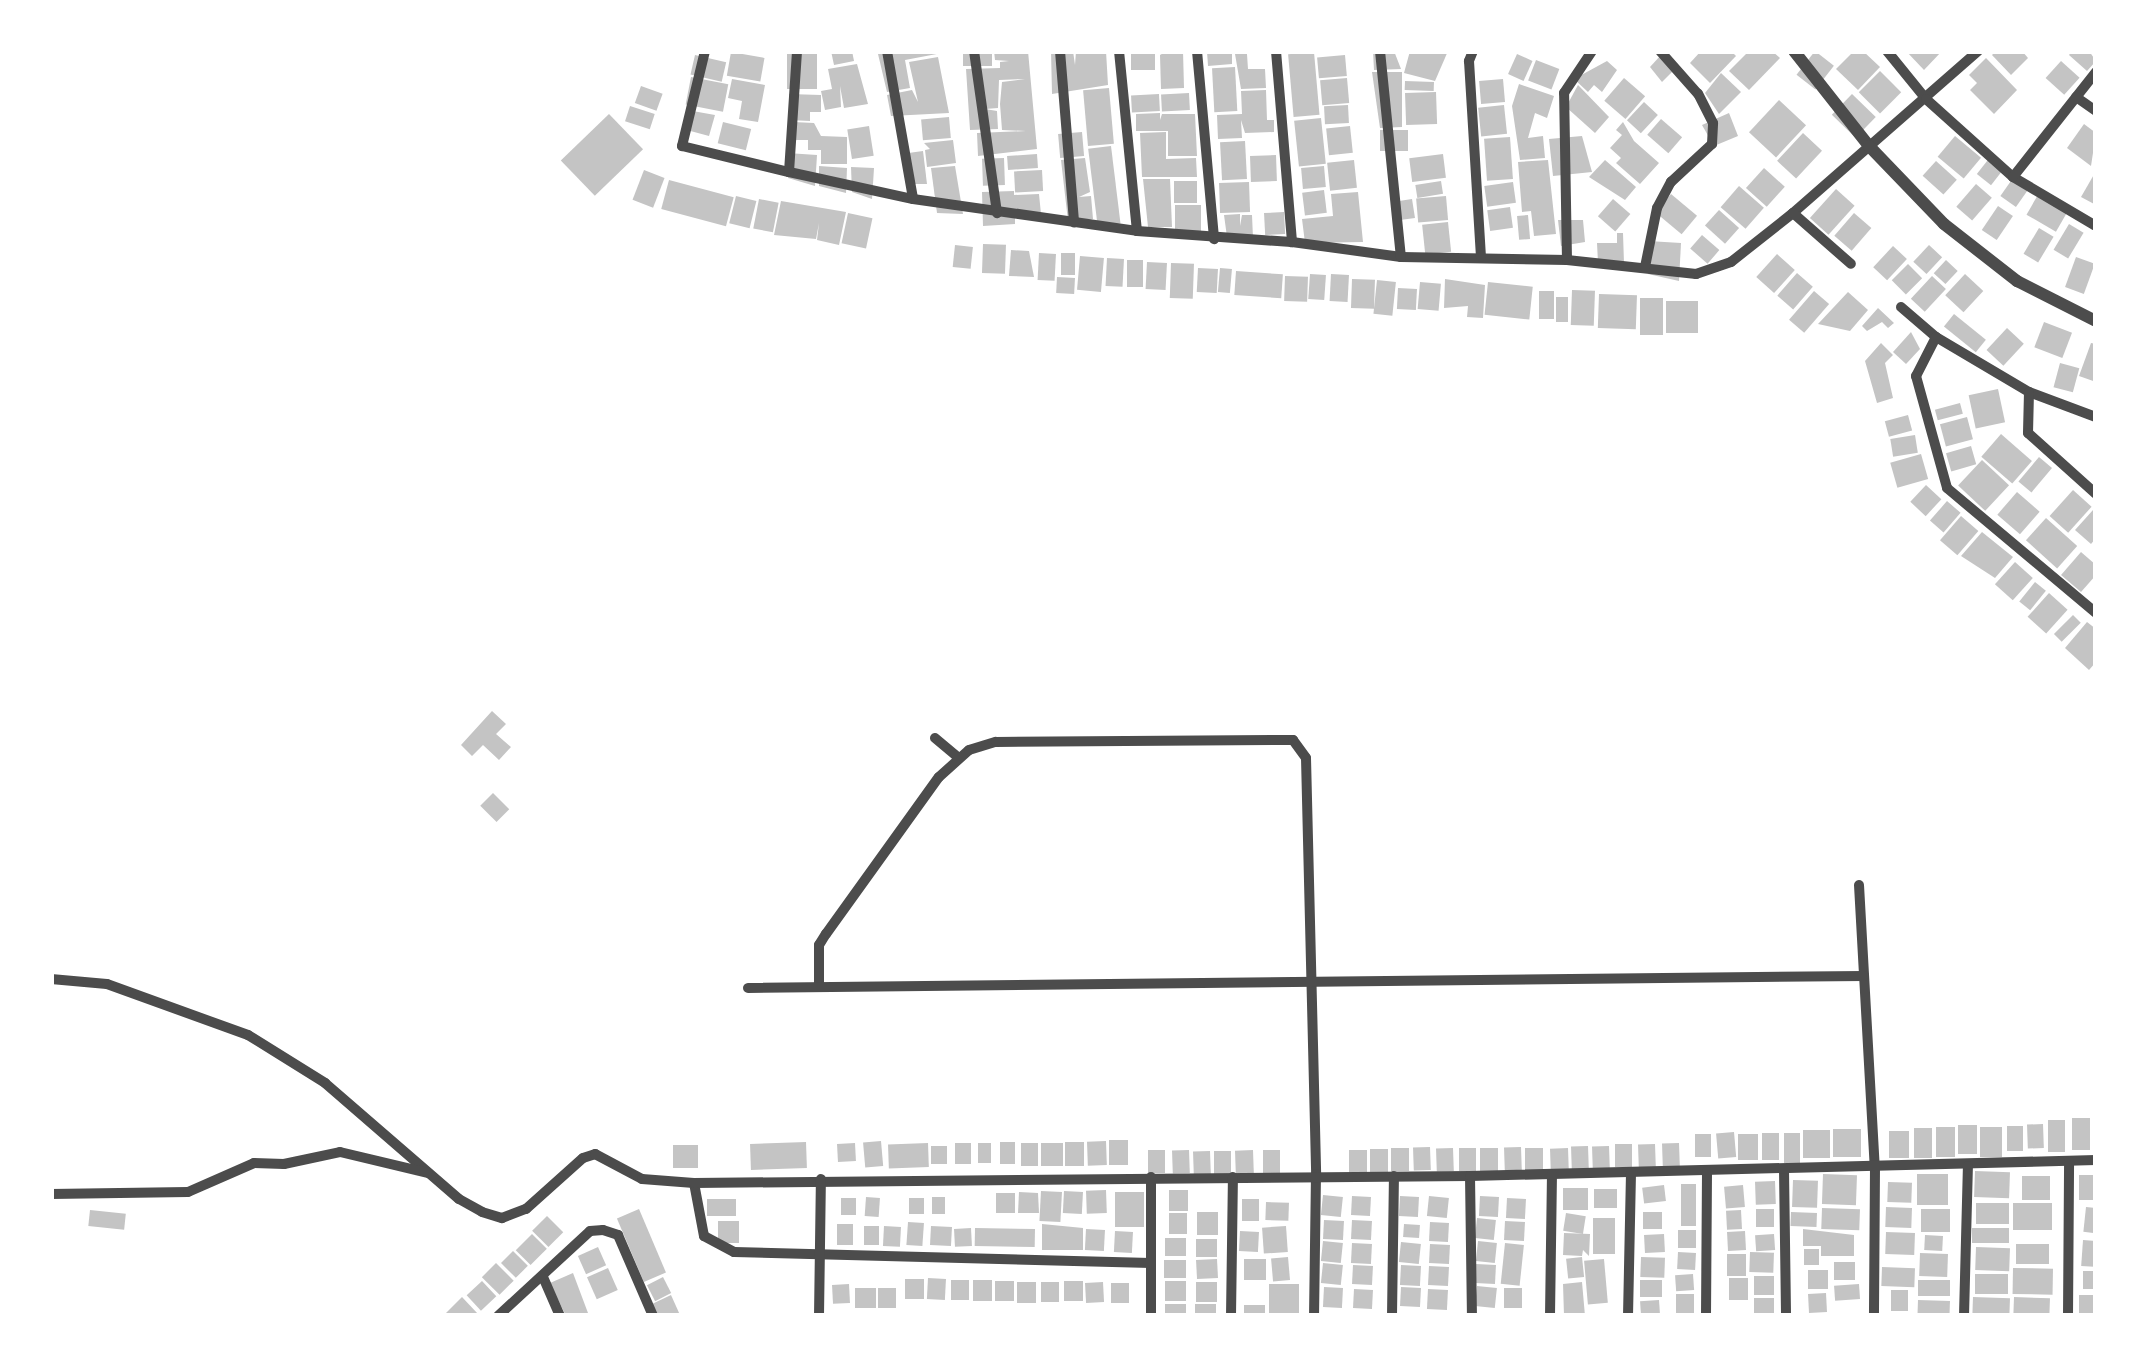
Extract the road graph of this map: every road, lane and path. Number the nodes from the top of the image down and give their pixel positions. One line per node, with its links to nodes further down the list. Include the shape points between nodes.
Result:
1 (705, 51): 21 (street, via 682,146)
2 (797, 51): 21 (street)
3 (887, 51): 23 (street)
4 (974, 51): 24 (street)
5 (1060, 51): 26 (street)
6 (1119, 51): 28 (street)
7 (1197, 51): 29 (street)
8 (1276, 51): 30 (street)
9 (1380, 51): 31 (street)
10 (1473, 51): 32 (street)
11 (1592, 51): 33 (street, via 1564,93)
12 (1660, 51): 35 (street, via 1698,94 1713,123 1712,144 1671,182 1657,208)
13 (1794, 51): 20 (street)
14 (1887, 51): 18 (street)
15 (1978, 51): 18 (street)
16 (2096, 72): 17 (street)
17 (2077, 97): 19 (street); 22 (street)
18 (1926, 99): 20 (street); 22 (street)
19 (2096, 111)
20 (1869, 146): 25 (street); 37 (street, via 1944,224 2017,281)
21 (789, 172): 23 (street)
22 (2013, 178): 27 (street)
23 (913, 199): 24 (street)
24 (997, 213): 26 (street)
25 (1792, 213): 34 (street); 35 (street, via 1730,262 1696,274)
26 (1074, 222): 28 (street)
27 (2096, 226)
28 (1137, 231): 29 (street)
29 (1214, 239): 30 (street)
30 (1292, 242): 31 (street)
31 (1401, 257): 32 (street)
32 (1481, 257): 33 (street)
33 (1567, 260): 35 (street)
34 (1851, 264)
35 (1646, 267)
36 (1901, 307): 38 (street)
37 (2096, 321)
38 (1936, 337): 39 (street); 42 (street, via 1916,376 1948,488)
39 (2029, 392): 40 (street); 41 (street, via 2027,433)
40 (2096, 418)
41 (2096, 494)
42 (2096, 613)
43 (935, 738): 44 (street)
44 (958, 757): 48 (street, via 996,742 1293,740 1306,758); 49 (street, via 819,945)
45 (1858, 885): 46 (street)
46 (1864, 976): 48 (street); 54 (street)
47 (51, 979): 58 (street, via 107,984 248,1035 325,1083)
48 (1311, 982): 49 (street); 59 (street)
49 (819, 987): 50 (street)
50 (748, 988)
51 (2096, 1160): 52 (street)
52 (2068, 1161): 53 (street); 86 (street)
53 (1968, 1166): 54 (street); 85 (street)
54 (1875, 1167): 55 (street); 84 (street)
55 (1784, 1170): 56 (street); 83 (street)
56 (1707, 1171): 57 (street); 82 (street)
57 (1631, 1172): 60 (street); 81 (street)
58 (431, 1174): 66 (street, via 459,1199 502,1218 526,1209 595,1154 642,1179); 67 (street, via 340,1152 254,1163 188,1192)
59 (1316, 1174): 61 (street); 64 (street); 77 (street)
60 (1552, 1174): 62 (street); 80 (street)
61 (1394, 1176): 62 (street); 78 (street)
62 (1470, 1176): 79 (street)
63 (1151, 1177): 64 (street); 65 (street); 69 (street)
64 (1233, 1177): 76 (street)
65 (821, 1180): 66 (street); 68 (street)
66 (694, 1183): 68 (street, via 704,1236 717,1248)
67 (51, 1194)
68 (819, 1256): 69 (street); 74 (street)
69 (1151, 1263): 75 (street)
70 (543, 1277): 71 (street); 72 (street); 73 (street, via 590,1231 618,1235)
71 (498, 1316)
72 (560, 1316)
73 (653, 1316)
74 (818, 1316)
75 (1150, 1316)
76 (1231, 1316)
77 (1314, 1316)
78 (1392, 1316)
79 (1472, 1316)
80 (1550, 1316)
81 (1628, 1316)
82 (1706, 1316)
83 (1786, 1316)
84 (1874, 1316)
85 (1964, 1316)
86 (2068, 1316)

